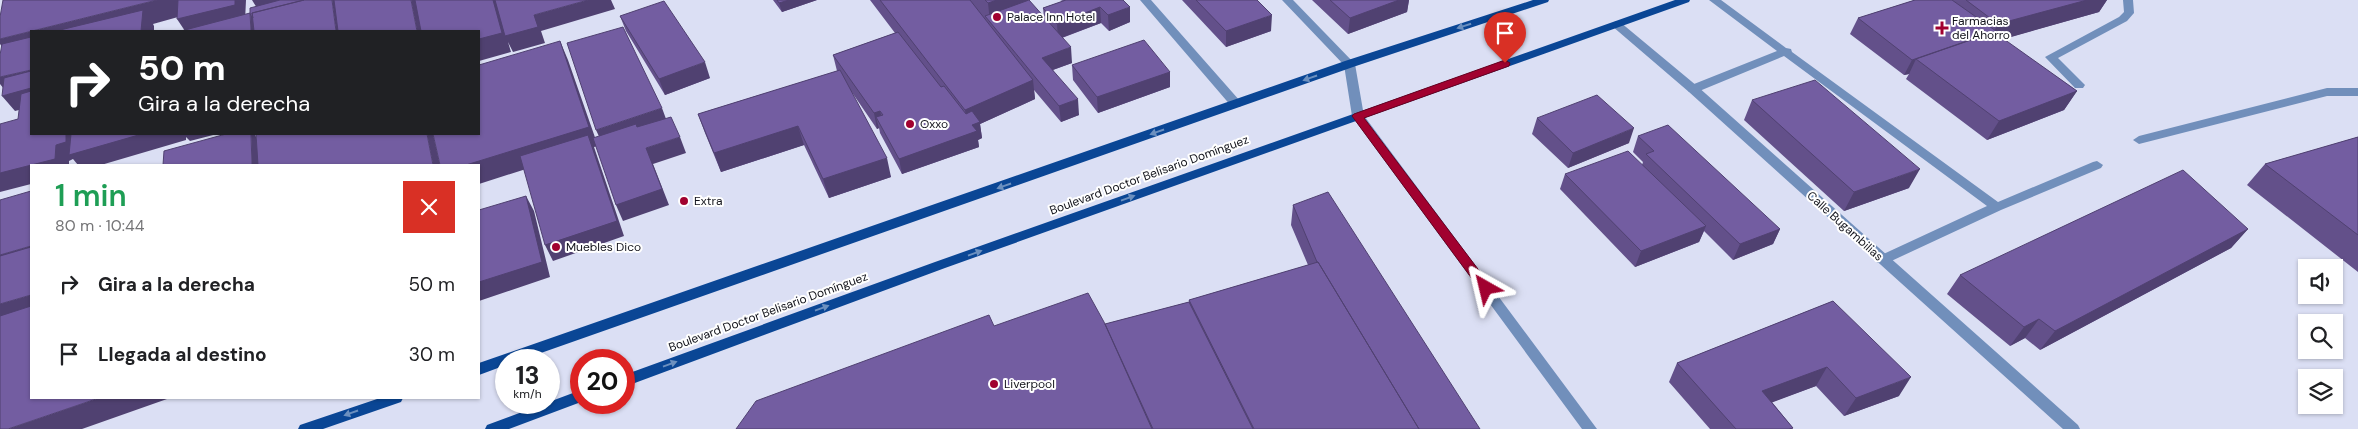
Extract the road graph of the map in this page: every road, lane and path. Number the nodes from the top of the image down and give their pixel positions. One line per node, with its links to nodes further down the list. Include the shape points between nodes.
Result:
1 (1145, 0): 13 (street)
2 (1287, 0): 9 (street)
3 (1544, 0): 9 (main road, one-way to 9)
4 (1685, 0): 7 (main road, Boulevard Doctor Belisario Domínguez)
5 (1714, 0): 8 (street)
6 (2128, 0): 10 (street, via 2128,13 2123,19 2051,56)
7 (1616, 24): 11 (street, Calle Bugambilias); 14 (main road, Boulevard Doctor Belisario Domínguez)
8 (1787, 51): 11 (street); 17 (street)
9 (1350, 64): 13 (main road, one-way to 13); 14 (street)
10 (2079, 84)
11 (1693, 89): 18 (street, Calle Bugambilias)
12 (2358, 92): 15 (street, via 2327,92)
13 (1236, 104): 19 (main road, one-way to 19)
14 (1358, 116): 20 (main road, Boulevard Doctor Belisario Domínguez, one-way to 14); 25 (street)
15 (2139, 140)
16 (2097, 165): 17 (street)
17 (1997, 207): 18 (street)
18 (1882, 260): 26 (street, Calle Bugambilias)
19 (480, 369)
20 (635, 377)
21 (393, 399): 23 (main road, one-way to 23)
22 (570, 400): 24 (main road)
23 (305, 429)
24 (492, 429)
25 (1590, 429)
26 (2073, 429)

